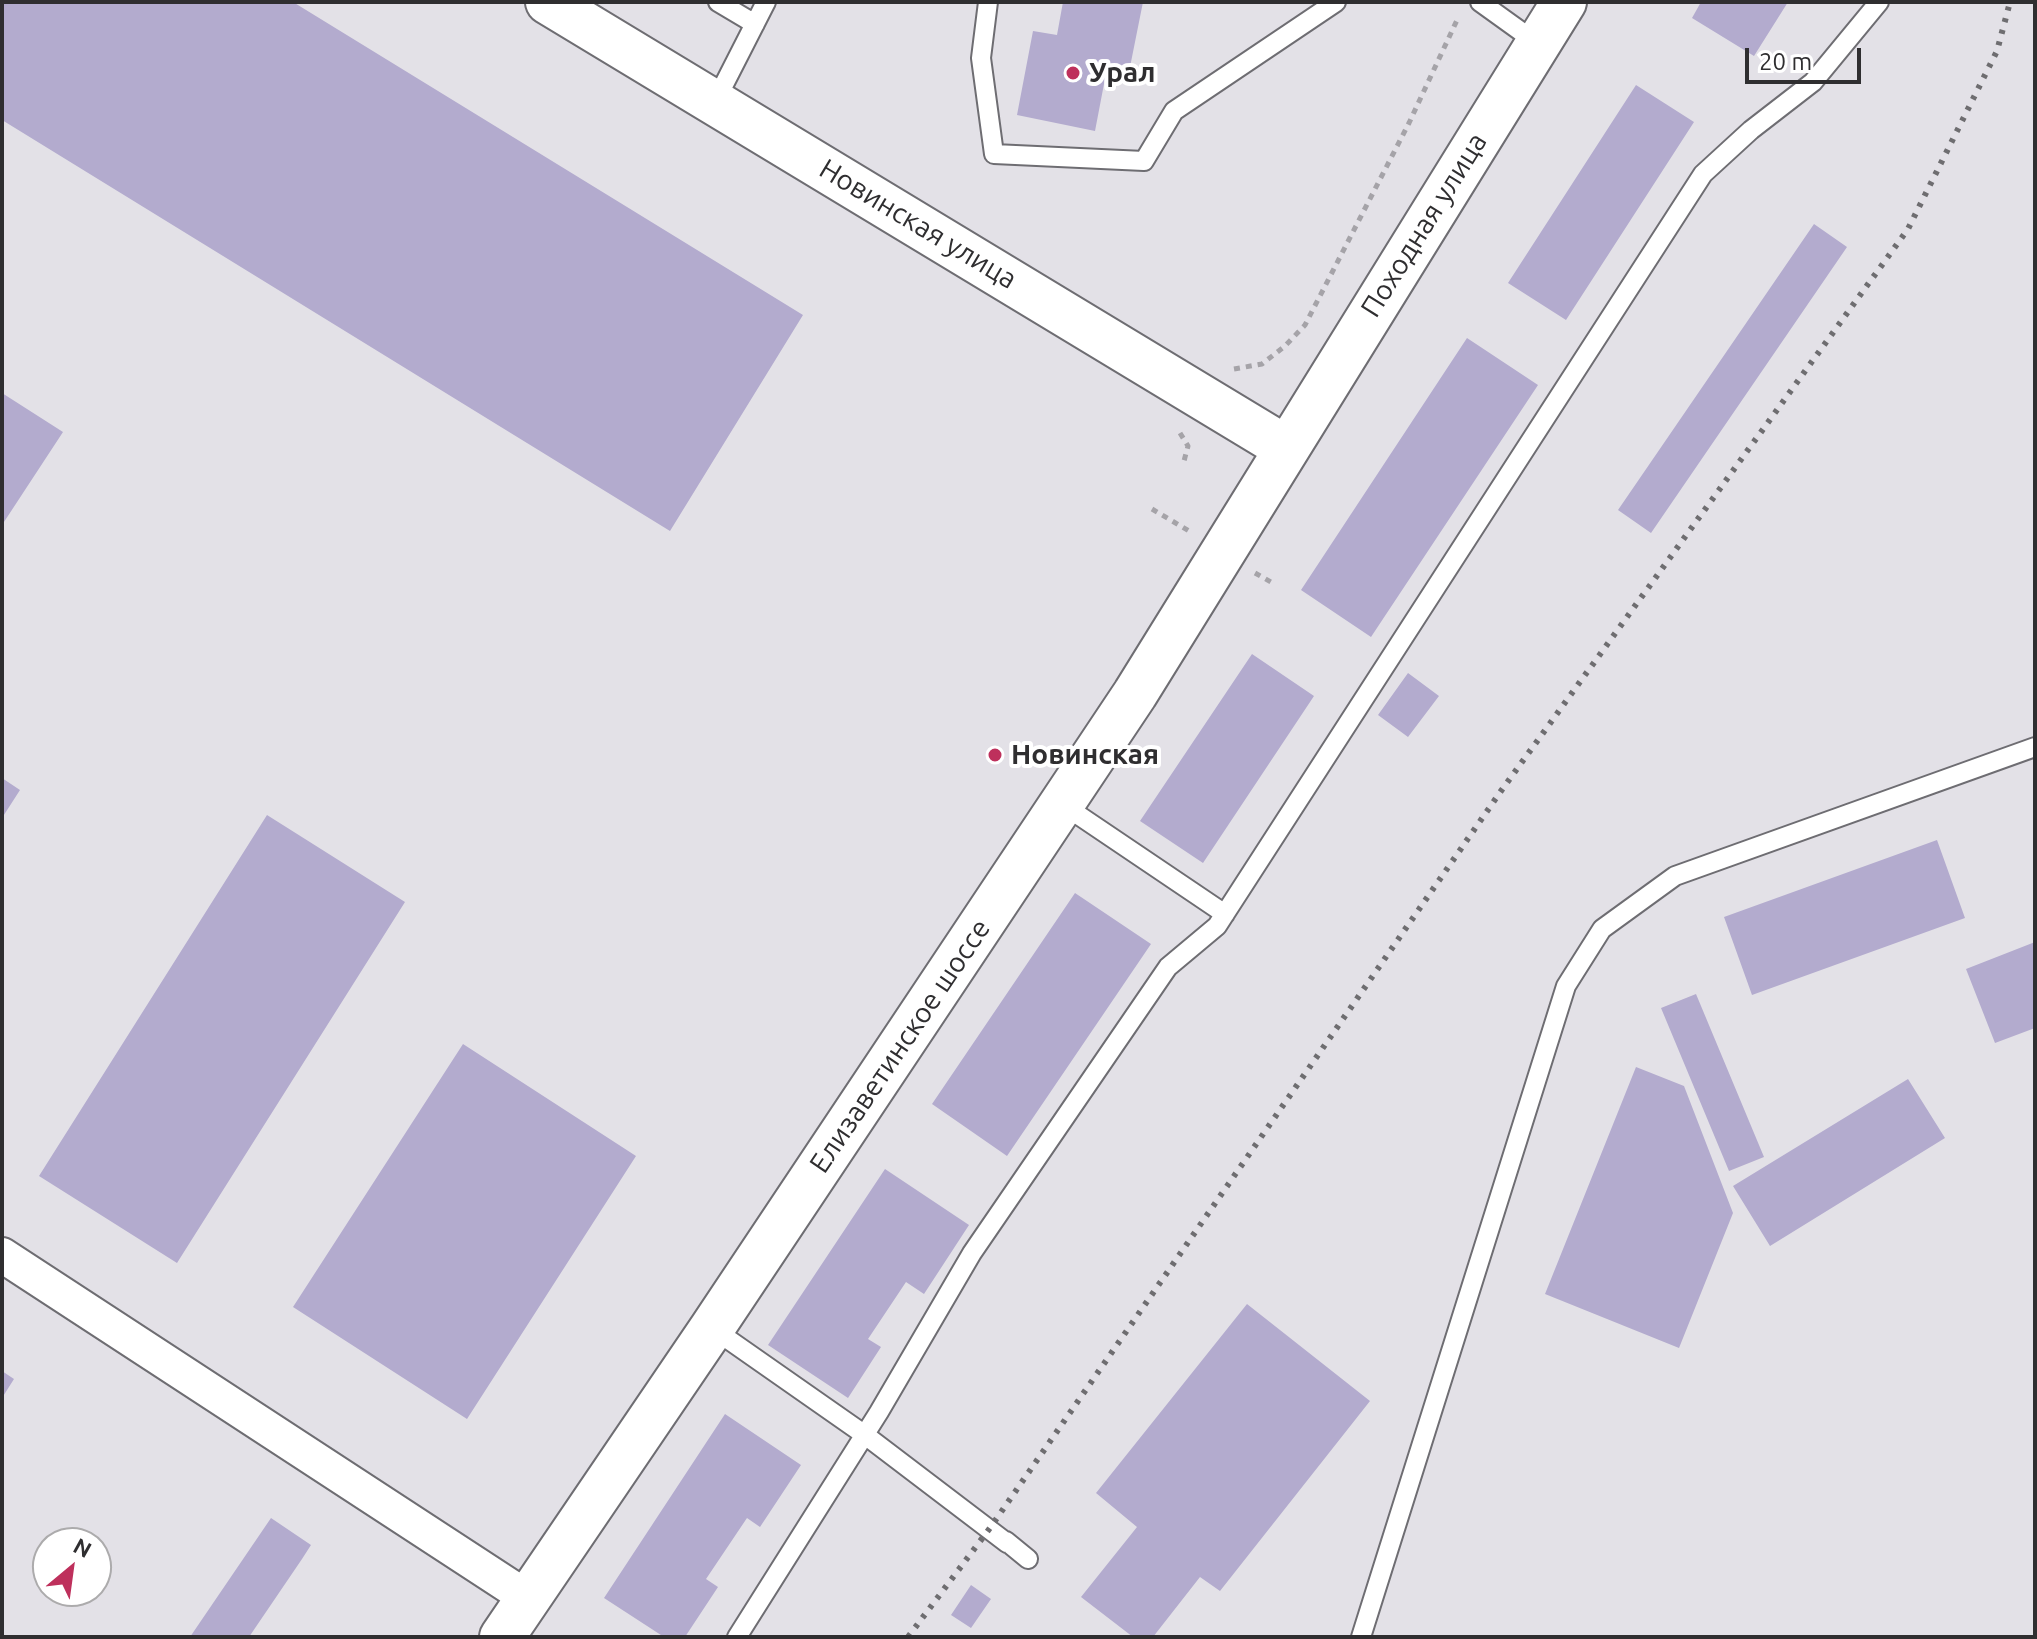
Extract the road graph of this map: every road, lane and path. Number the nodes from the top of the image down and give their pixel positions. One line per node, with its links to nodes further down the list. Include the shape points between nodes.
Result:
1 (548, 2): 12 (main road, Новинская улица)
2 (718, 2): 10 (lane)
3 (766, 2): 10 (lane)
4 (988, 2): 5 (lane, via 981,58 994,154 1144,161 1174,111)
5 (1336, 2)
6 (1480, 2): 11 (lane)
7 (1564, 2): 11 (main road, Походная улица)
8 (1879, 2): 17 (lane, via 1813,82 1703,174)
9 (1459, 14): 13 (path, via 1305,325 1262,364 1226,371 1193,366)
10 (755, 24): 12 (lane)
11 (1537, 43): 14 (main road, Походная улица)
12 (715, 102): 13 (main road, Новинская улица)
13 (1183, 385): 14 (main road, Новинская улица)
14 (1286, 448): 16 (main road, Елизаветинское шоссе)
15 (2035, 747): 25 (lane, via 1675,876 1602,929 1566,986)
16 (1062, 804): 17 (lane); 19 (main road, Елизаветинское шоссе)
17 (1225, 914): 20 (lane, via 1168,967 972,1253)
18 (2, 1255): 22 (street)
19 (712, 1328): 20 (lane); 22 (main road, Елизаветинское шоссе)
20 (865, 1435): 21 (lane); 24 (lane)
21 (1028, 1559)
22 (529, 1599): 23 (main road, Елизаветинское шоссе)
23 (502, 1637)
24 (737, 1637)
25 (1361, 1637)

